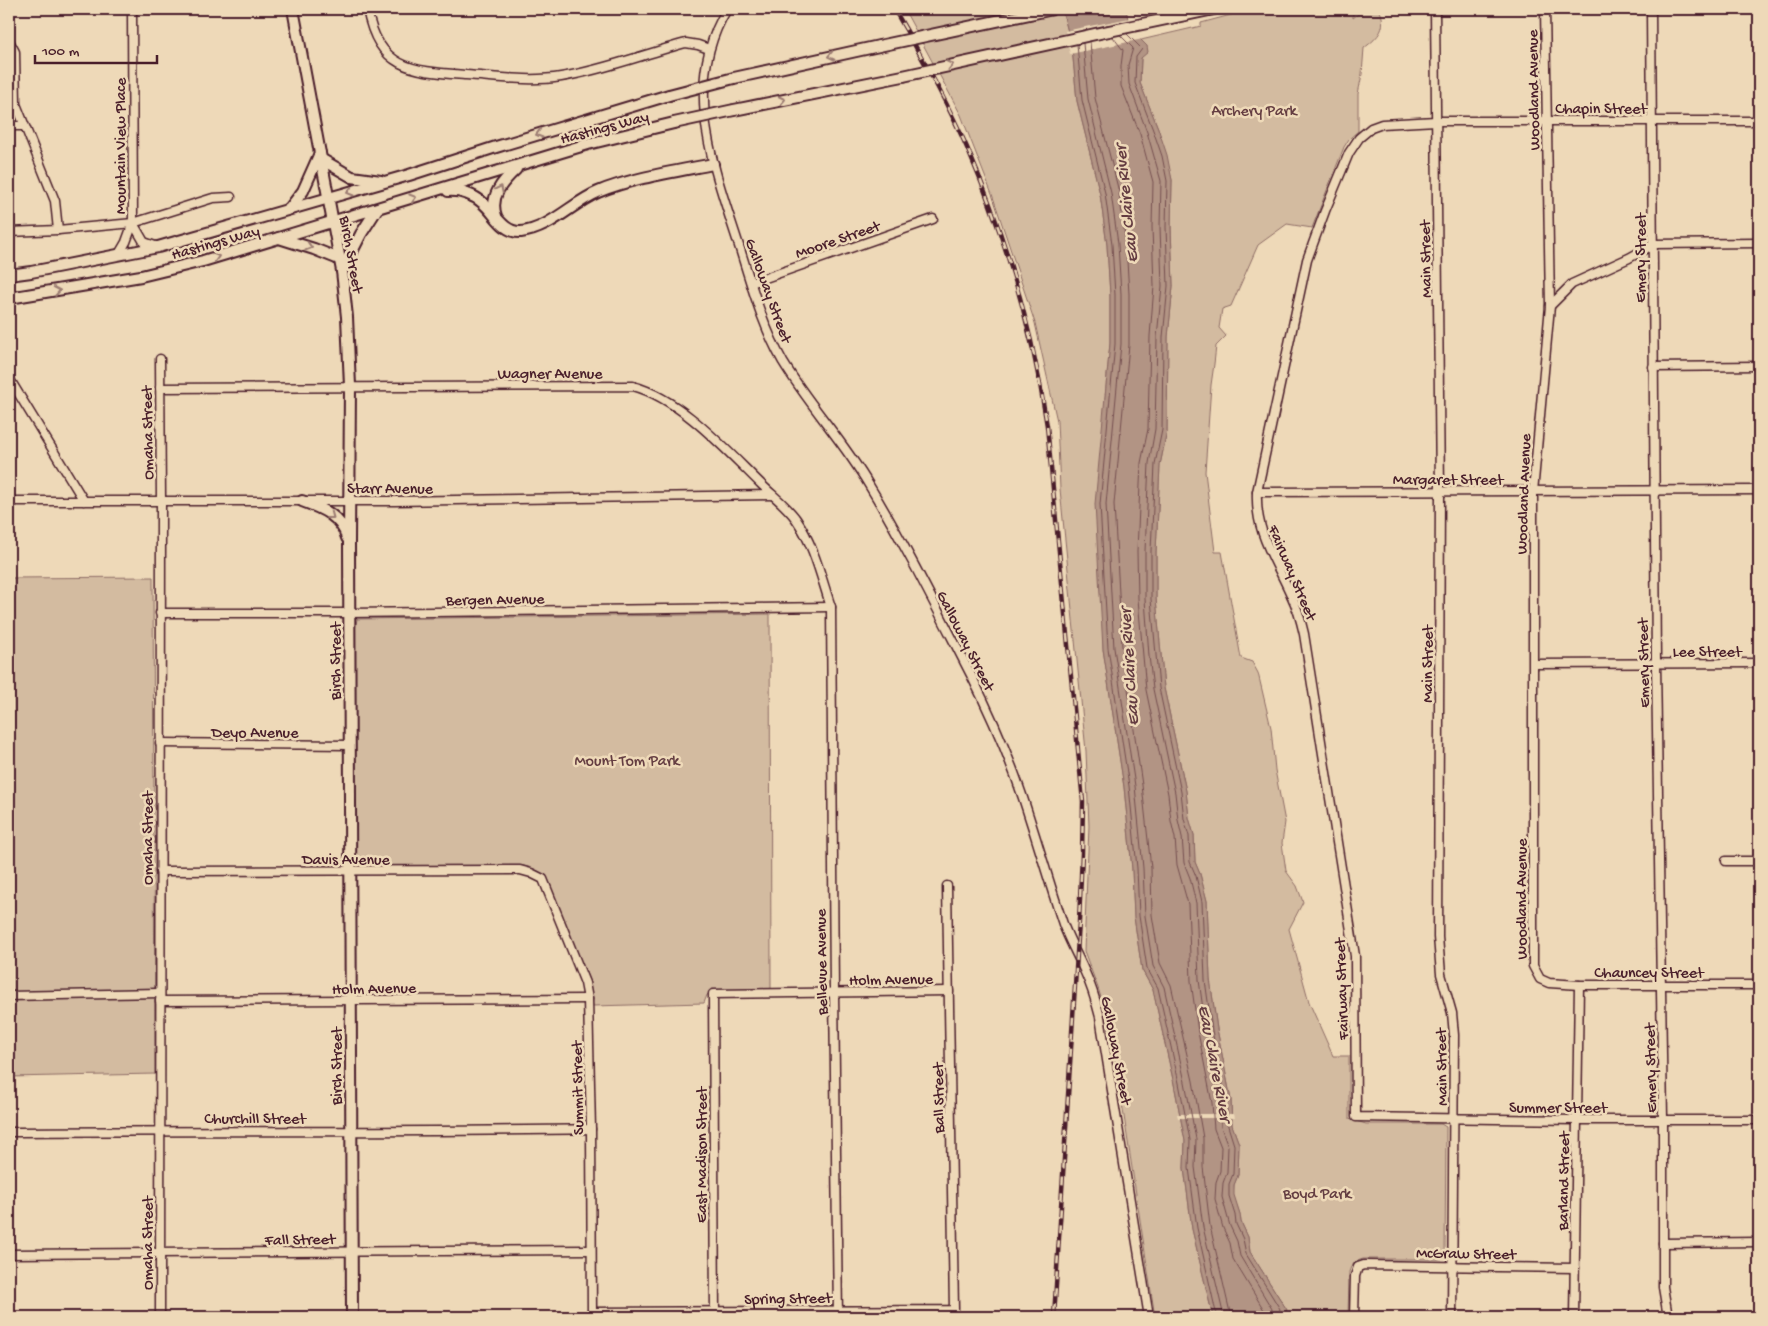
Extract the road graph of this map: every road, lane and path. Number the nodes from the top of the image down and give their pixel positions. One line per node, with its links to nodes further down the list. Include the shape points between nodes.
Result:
1 (132, 9): 31 (street, Mountain View Place)
2 (293, 9): 19 (main road, Birch Street)
3 (368, 9): 11 (street, via 371,28 381,48 394,60 430,72 549,78 612,66 686,44)
4 (727, 9): 11 (street, Galloway Street)
5 (1053, 9): 22 (main road, Hastings Way, one-way to 22, bridge, via 734,78)
6 (1214, 9): 21 (main road, Hastings Way, one-way to 6, bridge, via 674,122)
7 (1435, 9): 13 (street, Main Street)
8 (1545, 9): 12 (street, Woodland Avenue)
9 (1651, 9): 14 (street, Emery Street)
10 (9, 41): 18 (street, via 15,52 16,104)
11 (709, 49): 20 (street, Galloway Street, via 703,104)
12 (1546, 120): 13 (street, Chapin Street); 14 (street, Chapin Street); 44 (street, Woodland Avenue)
13 (1436, 121): 16 (street, Chapin Street); 54 (street, Main Street)
14 (1651, 121): 15 (street, Chapin Street); 36 (street, Emery Street)
15 (1759, 121)
16 (1382, 124): 53 (street, Fairway Street, via 1359,138 1349,153 1307,260)
17 (9, 126): 18 (street)
18 (24, 126): 32 (street, via 55,201)
19 (320, 156): 22 (main road, via 352,177); 25 (main road, Birch Street); 26 (main road, via 303,191)
20 (713, 164): 28 (main road, via 599,191 535,229 512,231); 42 (street, Galloway Street)
21 (519, 166): 23 (main road, Hastings Way); 28 (main road, one-way to 21, via 493,210 498,190)
22 (387, 182): 25 (main road, Hastings Way, one-way to 25)
23 (437, 191): 27 (main road, Hastings Way, one-way to 23); 28 (main road, via 461,191 483,203)
24 (231, 197): 31 (street, via 213,198)
25 (328, 198): 26 (main road, Hastings Way); 30 (main road, Birch Street)
26 (290, 208): 37 (main road, Hastings Way)
27 (378, 209): 30 (main road, Hastings Way); 40 (main road)
28 (496, 217)
29 (933, 219): 42 (street, Moore Street)
30 (333, 222): 34 (main road, Hastings Way); 39 (main road, Birch Street)
31 (133, 223): 32 (street); 37 (street, Mountain View Place, via 144,242); 38 (street, Mountain View Place)
32 (58, 230): 33 (street)
33 (9, 232)
34 (278, 238): 39 (main road, one-way to 39); 43 (main road, Hastings Way, one-way to 34, via 141,276)
35 (1759, 243): 36 (street)
36 (1654, 244): 44 (street, via 1572,284); 47 (street, Emery Street)
37 (158, 247): 38 (main road, Hastings Way)
38 (119, 254): 41 (main road, Hastings Way)
39 (340, 259): 40 (main road, Birch Street)
40 (342, 272): 49 (main road, Birch Street, via 348,317)
41 (9, 275)
42 (751, 283): 111 (street, Galloway Street, via 764,322 782,360 810,404 854,461 900,539 972,679 1014,773 1065,928 1085,971 1100,1017)
43 (9, 298)
44 (1550, 306): 55 (street, Woodland Avenue)
45 (160, 359): 50 (street, Omaha Street)
46 (1759, 366): 47 (street)
47 (1653, 367): 52 (street, Emery Street)
48 (9, 378): 58 (street)
49 (350, 386): 50 (street, Wagner Avenue); 56 (street, Wagner Avenue, via 633,386 664,399 706,431); 61 (main road, Birch Street)
50 (160, 388): 59 (street, Omaha Street)
51 (1759, 490): 52 (street, Margaret Street)
52 (1656, 491): 55 (street, Margaret Street); 67 (street, Emery Street)
53 (1257, 492): 54 (street, Margaret Street); 88 (street, Fairway Street, via 1256,508 1264,539 1293,598 1304,634 1315,700 1355,956)
54 (1440, 492): 55 (street, Margaret Street); 89 (street, Main Street, via 1438,937 1441,974 1454,1034)
55 (1533, 492): 66 (street, Woodland Avenue)
56 (772, 495): 61 (street, Starr Avenue); 63 (street, Wagner Avenue, via 795,518 811,546)
57 (9, 501): 58 (street, Starr Avenue)
58 (84, 501): 59 (street, Starr Avenue)
59 (161, 501): 60 (street, Starr Avenue); 64 (street, Omaha Street)
60 (302, 501): 61 (street, Starr Avenue); 62 (main road, one-way to 62, via 332,516 343,527)
61 (349, 501): 62 (main road, Birch Street)
62 (349, 543): 65 (main road, Birch Street)
63 (831, 607): 65 (street, Bergen Avenue); 82 (street, Bellevue Avenue)
64 (160, 613): 65 (street, Bergen Avenue); 69 (street, Omaha Street)
65 (349, 614): 70 (main road, Birch Street)
66 (1534, 664): 67 (street, Lee Street); 77 (street, Woodland Avenue, via 1533,966)
67 (1656, 664): 68 (street, Lee Street); 79 (street, Emery Street)
68 (1759, 664)
69 (160, 744): 70 (street, Deyo Avenue); 73 (street, Omaha Street)
70 (349, 745): 74 (main road, Birch Street)
71 (1726, 860): 72 (street)
72 (1759, 861)
73 (160, 871): 74 (street, Davis Avenue); 85 (street, Omaha Street)
74 (350, 872): 75 (street, Davis Avenue, via 520,870); 87 (main road, Birch Street)
75 (531, 873): 86 (street, Summit Street, via 543,880)
76 (947, 886): 81 (street, Ball Street)
77 (1540, 979): 78 (street, Chauncey Street, via 1549,983)
78 (1580, 985): 79 (street, Chauncey Street); 91 (street, Barland Street)
79 (1662, 985): 80 (street, Chauncey Street); 90 (street, Emery Street)
80 (1759, 985)
81 (949, 991): 82 (street, Holm Avenue); 105 (street, Ball Street)
82 (834, 992): 83 (street, Holm Avenue); 108 (street, Bellevue Avenue)
83 (713, 994): 107 (street, East Madison Street)
84 (9, 996): 85 (street, Holm Avenue)
85 (160, 997): 87 (street, Holm Avenue); 94 (street, Omaha Street)
86 (588, 998): 87 (street, Holm Avenue); 93 (street, Summit Street)
87 (350, 1001): 96 (main road, Birch Street)
88 (1356, 1117): 89 (street, Summer Street)
89 (1455, 1118): 91 (street, Summer Street); 103 (street, Main Street)
90 (1663, 1119): 91 (street, Summer Street); 92 (street, Summer Street); 98 (street, Emery Street)
91 (1577, 1120): 104 (street, Barland Street)
92 (1759, 1120)
93 (591, 1128): 96 (street, Churchill Street); 99 (street, Summit Street)
94 (160, 1130): 95 (street, Churchill Street); 96 (street, Churchill Street); 102 (street, Omaha Street)
95 (9, 1132)
96 (350, 1132): 100 (main road, Birch Street)
97 (1759, 1242): 98 (street)
98 (1663, 1243): 115 (street, Emery Street, via 1663,1287)
99 (591, 1250): 100 (street, Fall Street); 106 (street, Summit Street)
100 (352, 1251): 102 (street, Fall Street); 110 (main road, Birch Street)
101 (9, 1254): 102 (street, Fall Street)
102 (160, 1254): 109 (street, Omaha Street)
103 (1454, 1265): 104 (street, McGraw Street); 112 (street, McGraw Street, via 1365,1264 1358,1268 1355,1276); 113 (street, Main Street)
104 (1575, 1268): 114 (street, Barland Street)
105 (954, 1310): 108 (street, Spring Street)
106 (592, 1314): 107 (street, Spring Street)
107 (715, 1314): 108 (street, Spring Street)
108 (838, 1314)
109 (160, 1317)
110 (352, 1317)
111 (1149, 1317)
112 (1354, 1317)
113 (1452, 1317)
114 (1574, 1317)
115 (1668, 1317)

